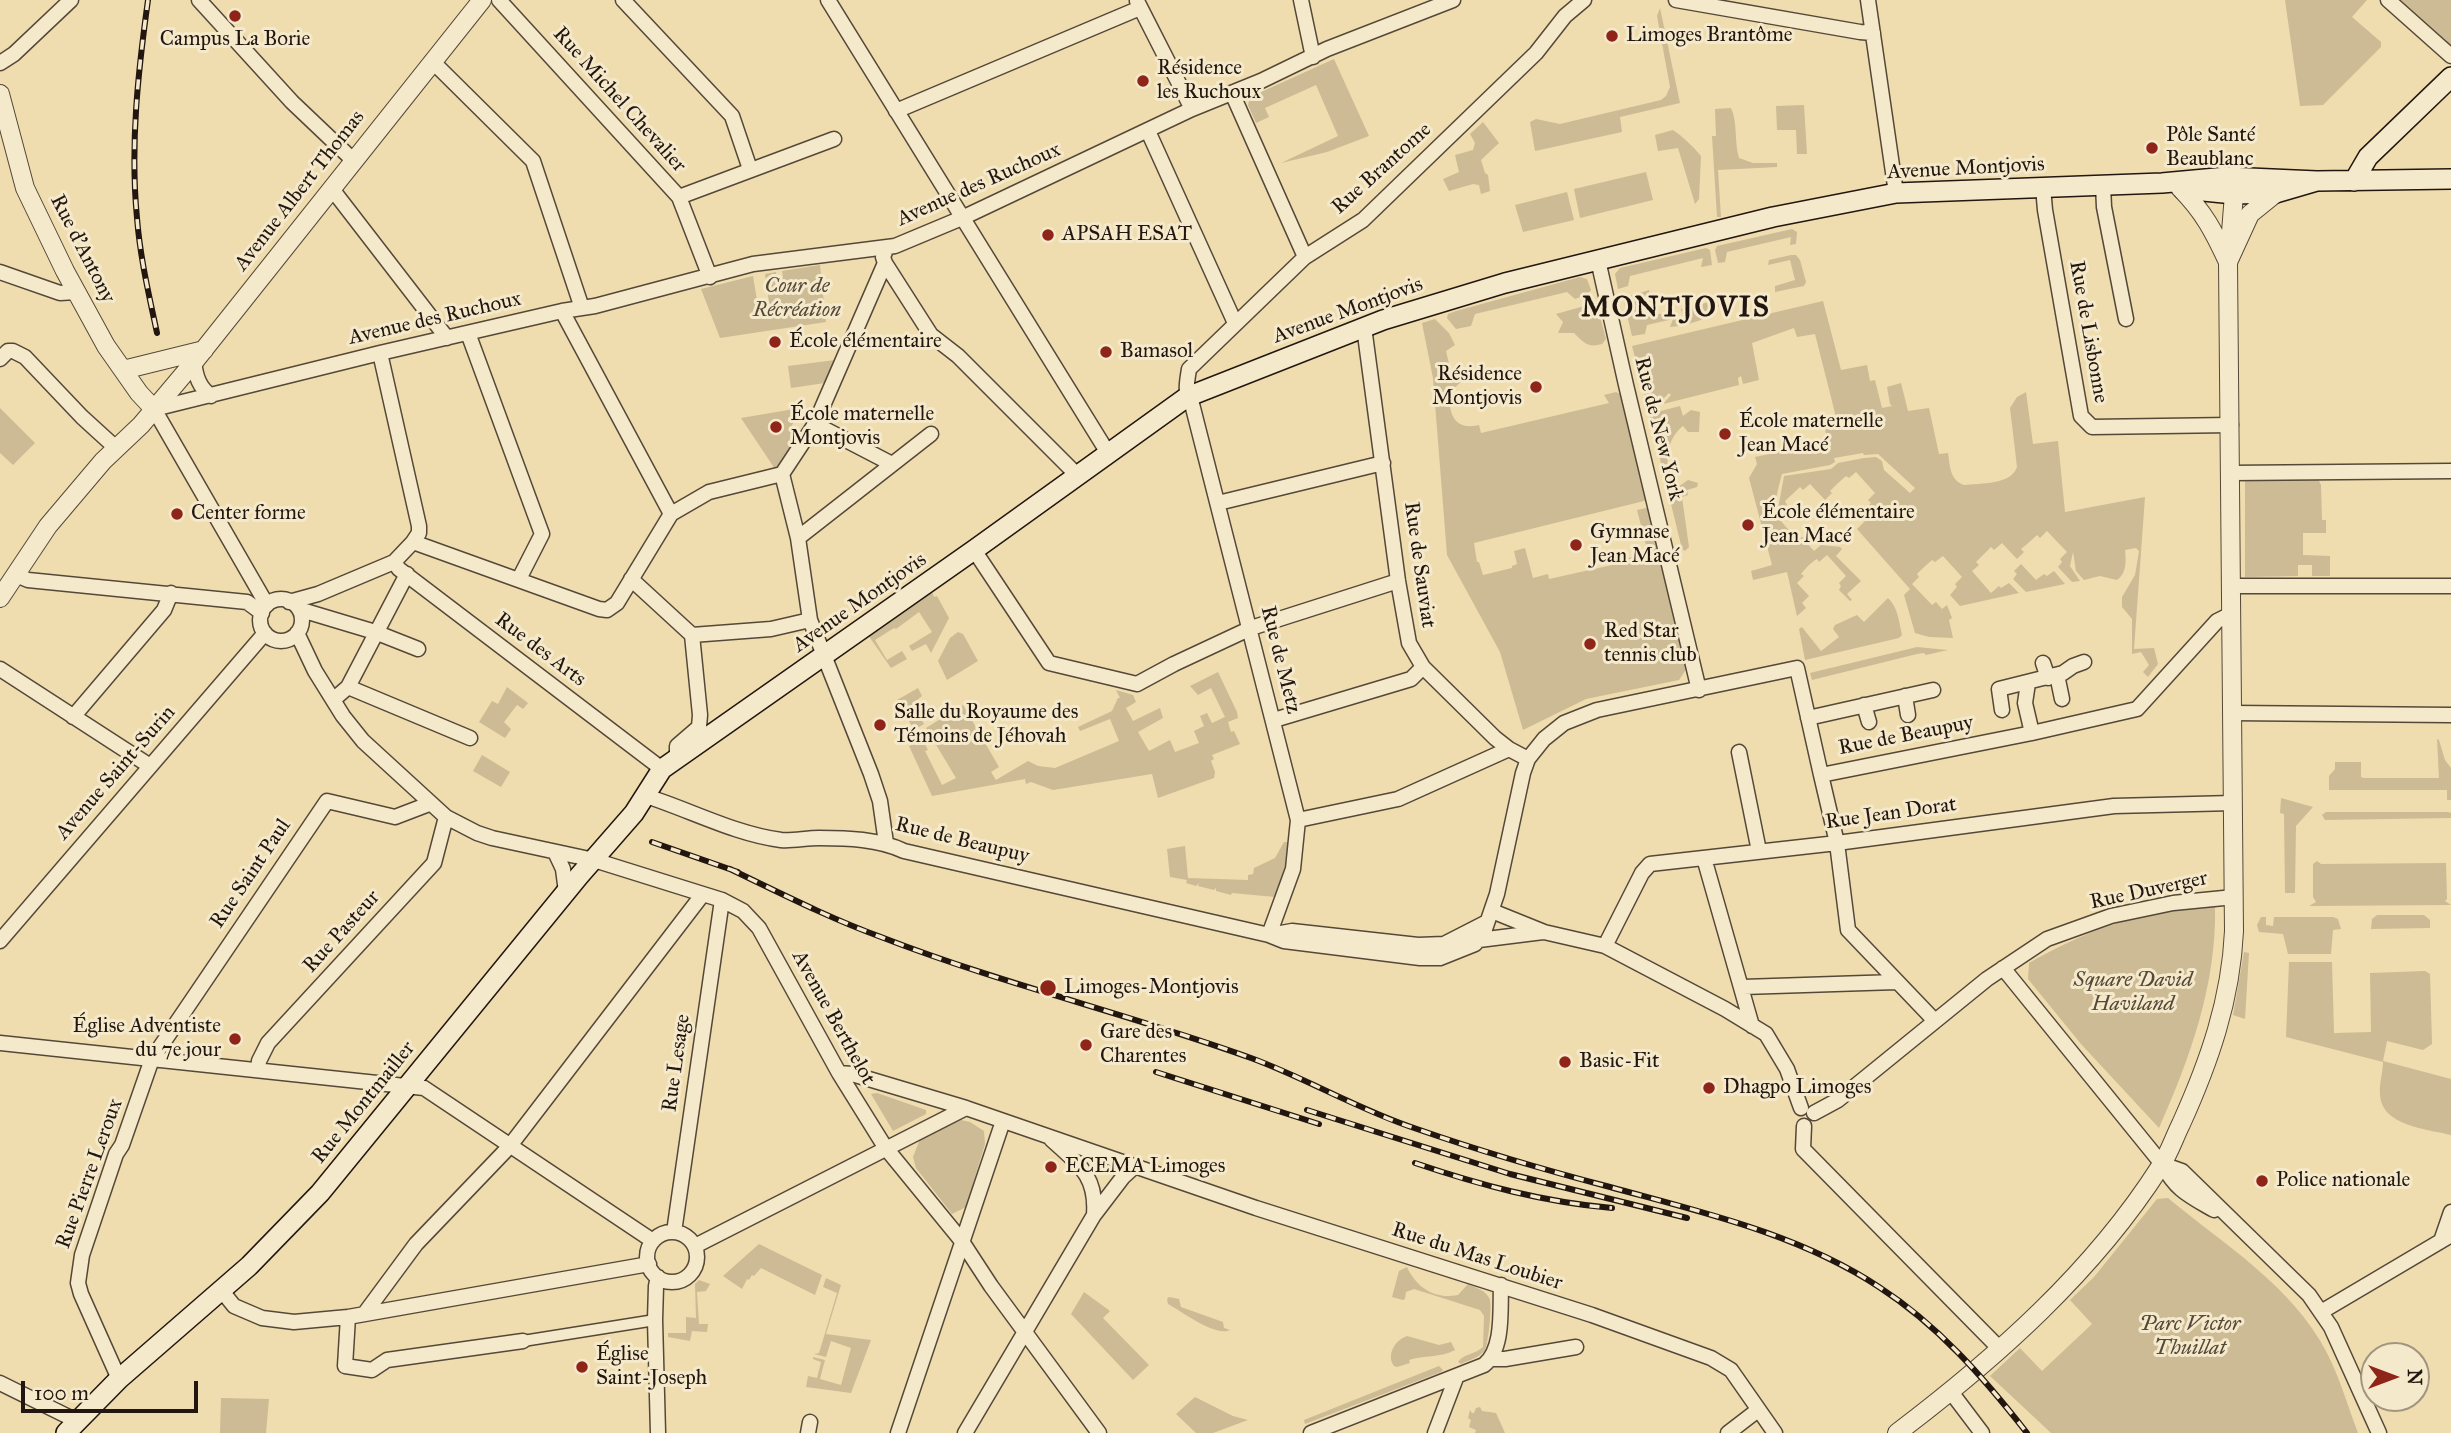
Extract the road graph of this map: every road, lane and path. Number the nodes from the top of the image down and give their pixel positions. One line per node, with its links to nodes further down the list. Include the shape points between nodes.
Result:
1 (71, 0): 18 (street)
2 (199, 0): 26 (street, via 292,102)
3 (482, 0): 17 (street, Avenue Albert Thomas)
4 (499, 0): 38 (street, Rue Michel Chevalier)
5 (623, 0): 27 (street, via 732,116)
6 (1301, 0): 16 (street)
7 (1452, 0): 16 (street, Avenue des Ruchoux)
8 (1584, 0): 41 (street, Rue Brantome, via 1536,53 1363,220)
9 (1676, 0): 14 (street)
10 (1868, 0): 14 (street)
11 (2388, 0): 15 (street)
12 (831, 1): 23 (street)
13 (1138, 4): 22 (street); 23 (street)
14 (1873, 33): 36 (street)
15 (2451, 56)
16 (1312, 57): 20 (street, Avenue des Ruchoux)
17 (432, 61): 26 (street, Avenue Albert Thomas); 48 (street, via 533,161)
18 (0, 63)
19 (2451, 77): 30 (main road, via 2368,157)
20 (1231, 93): 22 (street, Avenue des Ruchoux); 41 (street)
21 (0, 94): 47 (street, Rue d'Antony, via 25,188)
22 (1192, 109): 24 (street, Avenue des Ruchoux)
23 (896, 111): 39 (street)
24 (1148, 131): 39 (street, Avenue des Ruchoux); 51 (street)
25 (834, 139): 27 (street)
26 (353, 160): 35 (street, Avenue Albert Thomas)
27 (750, 169): 38 (street)
28 (2451, 179): 30 (main road)
29 (2310, 180): 30 (main road); 34 (main road, Avenue Montjovis); 37 (main road, Avenue Montjovis)
30 (2354, 181)
31 (2103, 185): 32 (main road, Avenue Montjovis); 33 (main road, Avenue Montjovis); 50 (street)
32 (2171, 185): 34 (main road, Avenue Montjovis); 43 (street, via 2200,208)
33 (2043, 187): 36 (main road, Avenue Montjovis); 63 (street, Rue de Lisbonne, via 2081,416 2092,427)
34 (2228, 188): 37 (main road, Avenue Montjovis); 43 (street)
35 (332, 189): 54 (street); 56 (street, Avenue Albert Thomas)
36 (1896, 193): 42 (main road, Avenue Montjovis, via 1773,217)
37 (2276, 193): 43 (street, via 2250,214)
38 (679, 197): 46 (street, Rue Michel Chevalier)
39 (962, 218): 40 (street, Avenue des Ruchoux); 66 (street)
40 (887, 247): 44 (street); 46 (street, Avenue des Ruchoux, via 753,264)
41 (1306, 257): 51 (street, Rue Brantome)
42 (1598, 260): 52 (main road, Avenue Montjovis, via 1504,283); 107 (street, Rue de New York)
43 (2228, 262): 63 (street)
44 (885, 263): 62 (street); 72 (street, via 931,335 958,356)
45 (0, 272): 47 (street, via 60,293)
46 (710, 277): 48 (street, Avenue des Ruchoux)
47 (76, 292): 58 (street, Rue d'Antony)
48 (582, 308): 49 (street, Avenue des Ruchoux)
49 (562, 311): 53 (street, Avenue des Ruchoux); 74 (street)
50 (2126, 318)
51 (1235, 323): 60 (street, Rue Brantome, via 1189,369)
52 (1364, 327): 60 (main road, Avenue Montjovis); 67 (street, Rue de Sauviat)
53 (468, 333): 54 (street, Avenue des Ruchoux); 81 (street, via 542,534)
54 (447, 338): 55 (street, Avenue des Ruchoux)
55 (380, 353): 59 (street, Avenue des Ruchoux); 76 (street, via 419,526)
56 (199, 356): 58 (street); 59 (street, via 200,385); 61 (street, Avenue Albert Thomas)
57 (0, 359): 65 (street, via 8,351 25,357)
58 (122, 370): 61 (street, Rue d'Antony)
59 (211, 396): 61 (street, Avenue des Ruchoux)
60 (1187, 397): 66 (main road, Avenue Montjovis); 73 (street, Rue de Metz)
61 (154, 409): 65 (street, Avenue Albert Thomas); 89 (street)
62 (815, 424): 68 (street); 71 (street)
63 (2231, 425): 70 (street)
64 (931, 434): 68 (street)
65 (116, 448): 80 (street, Avenue Albert Thomas)
66 (1108, 453): 72 (main road, Avenue Montjovis)
67 (1383, 463): 73 (street); 83 (street, Rue de Sauviat)
68 (892, 464): 75 (street)
69 (2451, 471): 70 (street)
70 (2231, 472): 84 (street)
71 (782, 474): 74 (street, via 709,492); 75 (street)
72 (1077, 475): 77 (main road, Avenue Montjovis)
73 (1218, 503): 93 (street, Rue de Metz)
74 (671, 514): 82 (street)
75 (798, 538): 92 (street)
76 (413, 542): 78 (street); 81 (street)
77 (974, 550): 93 (street, via 1049,663 1137,684); 99 (main road, Avenue Montjovis)
78 (394, 562): 79 (street, Rue des Arts); 88 (street, via 318,594)
79 (407, 574): 94 (street); 127 (street, Rue des Arts)
80 (9, 577): 86 (street); 87 (street, Avenue Albert Thomas)
81 (519, 579): 82 (street, via 607,610 617,603)
82 (631, 579): 96 (street)
83 (1398, 581): 93 (street); 102 (street, Rue de Sauviat, via 1409,643)
84 (2232, 586): 85 (street); 91 (street)
85 (2451, 586)
86 (171, 593): 89 (street, via 247,601); 117 (street, via 164,610)
87 (0, 598)
88 (289, 601): 89 (street, via 278,600); 97 (street, via 299,610 302,622)
89 (265, 609): 95 (street, via 260,620)
90 (305, 611): 94 (street)
91 (2232, 616): 114 (street); 122 (street, Rue de Beaupuy, via 2217,621 2137,709)
92 (810, 620): 96 (street, via 771,629); 99 (street)
93 (1251, 628): 119 (street, Rue de Metz)
94 (375, 632): 98 (street); 106 (street)
95 (265, 633): 97 (street, via 273,640); 128 (street, Avenue Saint-Surin)
96 (692, 635): 127 (street, via 699,727 677,746)
97 (291, 637): 111 (street)
98 (418, 649)
99 (824, 656): 127 (main road, Avenue Montjovis); 135 (street, via 872,774)
100 (2084, 662): 104 (street)
101 (2043, 663): 104 (street)
102 (1423, 667): 119 (street, via 1410,679); 124 (street, Rue de Sauviat)
103 (0, 669): 117 (street)
104 (2053, 677): 105 (street); 110 (street)
105 (2028, 683): 113 (street, via 1998,683); 122 (street, via 2025,703)
106 (348, 687): 111 (street); 123 (street)
107 (1699, 690): 118 (street, Rue de Beaupuy, via 1797,668); 126 (street, Rue de Beaupuy, via 1597,710 1564,723)
108 (1933, 690): 109 (street)
109 (1905, 696): 112 (street); 115 (street)
110 (2062, 699)
111 (333, 700): 132 (street, via 363,741)
112 (1864, 705): 118 (street); 120 (street)
113 (2002, 710)
114 (2232, 713): 116 (street); 131 (street)
115 (1909, 715)
116 (2449, 715): 121 (street)
117 (73, 717): 128 (street)
118 (1808, 718): 129 (street, Rue de Beaupuy)
119 (1274, 720): 134 (street, Rue de Metz)
120 (1869, 722)
121 (2451, 731)
122 (2032, 733): 129 (street, Rue de Beaupuy)
123 (470, 738)
124 (1509, 749): 126 (street, Rue de Sauviat); 134 (street, via 1398,799)
125 (1739, 752): 137 (street)
126 (1528, 760): 145 (street, Rue de Beaupuy)
127 (670, 764): 130 (main road, Rue Montmailler)
128 (150, 766): 150 (street, Avenue Saint-Surin)
129 (1821, 775): 136 (street)
130 (646, 796): 135 (street, Rue de Beaupuy, via 772,839); 139 (main road, Rue Montmailler)
131 (2233, 803): 136 (street, Rue Jean Dorat, via 2114,806); 143 (street)
132 (429, 804): 133 (street); 159 (street, Rue Saint Paul, via 395,817 327,801)
133 (446, 817): 138 (street, via 477,833); 160 (street, Rue Pasteur, via 434,863 268,1043)
134 (1298, 820): 147 (street, Rue de Metz, via 1293,869)
135 (886, 843): 147 (street, Rue de Beaupuy, via 904,851)
136 (1837, 843): 137 (street, Rue Jean Dorat); 153 (street, via 1847,930)
137 (1759, 851): 140 (street, Rue Jean Dorat)
138 (555, 852): 139 (street); 141 (street, via 564,869)
139 (599, 854): 141 (main road, Rue Montmailler); 142 (street, Avenue Berthelot, via 629,873)
140 (1704, 858): 151 (street, Rue Jean Dorat, via 1650,864); 154 (street)
141 (566, 892): 162 (main road, Rue Montmailler)
142 (703, 894): 144 (street, Avenue Berthelot); 167 (street)
143 (2234, 897): 152 (street, Rue Duverger, via 2111,916 2047,939); 169 (street, via 2234,949 2224,1012)
144 (722, 900): 161 (street, Avenue Berthelot, via 743,911 759,928); 173 (street, Rue Lesage)
145 (1489, 917): 146 (street); 147 (street, Rue de Beaupuy, via 1444,944 1292,931); 148 (street, via 1490,929); 149 (street, Rue de Beaupuy)
146 (1544, 932): 148 (street); 151 (street)
147 (1269, 935): 149 (street, Rue de Beaupuy, via 1284,941 1420,958 1454,954)
148 (1500, 938): 149 (street)
149 (1479, 940)
150 (0, 941)
151 (1605, 946): 155 (street)
152 (2003, 968): 156 (street, Rue Duverger); 169 (street)
153 (1896, 982): 154 (street); 156 (street)
154 (1743, 987): 155 (street); 157 (street)
155 (1725, 1009): 157 (street)
156 (1935, 1021): 164 (street, Rue Duverger, via 1838,1100)
157 (1752, 1026): 164 (street, via 1766,1034)
158 (0, 1043): 159 (street)
159 (152, 1059): 160 (street); 192 (street, Rue Pierre Leroux, via 78,1271 81,1294)
160 (258, 1070): 162 (street)
161 (839, 1073): 163 (street, Rue du Mas Loubier); 168 (street, Avenue Berthelot)
162 (399, 1084): 167 (street, via 424,1088); 181 (main road, Rue Montmailler, via 320,1193)
163 (966, 1108): 165 (street, Rue du Mas Loubier); 168 (street)
164 (1807, 1110): 189 (street, via 1811,1124 1804,1126 1803,1149)
165 (1003, 1121): 166 (street, Rue du Mas Loubier); 175 (street)
166 (1048, 1136): 170 (street, Rue du Mas Loubier); 172 (street, via 1093,1184)
167 (509, 1147): 176 (street); 183 (street, via 416,1244)
168 (886, 1147): 175 (street, Avenue Berthelot); 177 (street)
169 (2162, 1164): 182 (street, via 2184,1192 2232,1220); 189 (street, via 2113,1232)
170 (1134, 1167): 172 (street); 180 (street, Rue du Mas Loubier)
171 (2451, 1212): 174 (street)
172 (1094, 1215): 186 (street)
173 (674, 1232): 176 (street); 177 (street)
174 (2446, 1238): 182 (street)
175 (961, 1240): 186 (street, Avenue Berthelot); 198 (street)
176 (653, 1241): 178 (street)
177 (695, 1246): 179 (street, via 696,1262 688,1275 674,1281)
178 (649, 1264): 179 (street); 183 (street)
179 (658, 1277): 185 (street)
180 (1501, 1285): 190 (street); 195 (street, Rue du Mas Loubier, via 1711,1358 1731,1370)
181 (222, 1291): 184 (street, via 234,1306 262,1318 294,1322); 192 (main road, Rue Montmailler)
182 (2321, 1312): 207 (street)
183 (365, 1313): 184 (street)
184 (348, 1317): 187 (street, via 345,1366 372,1370 387,1360)
185 (655, 1320): 187 (street); 197 (street)
186 (1026, 1332): 199 (street); 200 (street, Avenue Berthelot)
187 (523, 1341)
188 (1576, 1347): 190 (street)
189 (2000, 1349): 194 (street)
190 (1492, 1359): 191 (street)
191 (1456, 1378): 201 (street); 202 (street)
192 (119, 1379): 196 (main road, Rue Montmailler)
193 (0, 1384): 196 (street)
194 (1951, 1392): 205 (street); 206 (street)
195 (1758, 1410): 203 (street); 204 (street, Rue du Mas Loubier)
196 (71, 1427)
197 (659, 1433)
198 (898, 1433)
199 (965, 1433)
200 (1099, 1433)
201 (1311, 1433)
202 (1435, 1433)
203 (1728, 1433)
204 (1775, 1433)
205 (1897, 1433)
206 (1982, 1433)
207 (2379, 1433)

